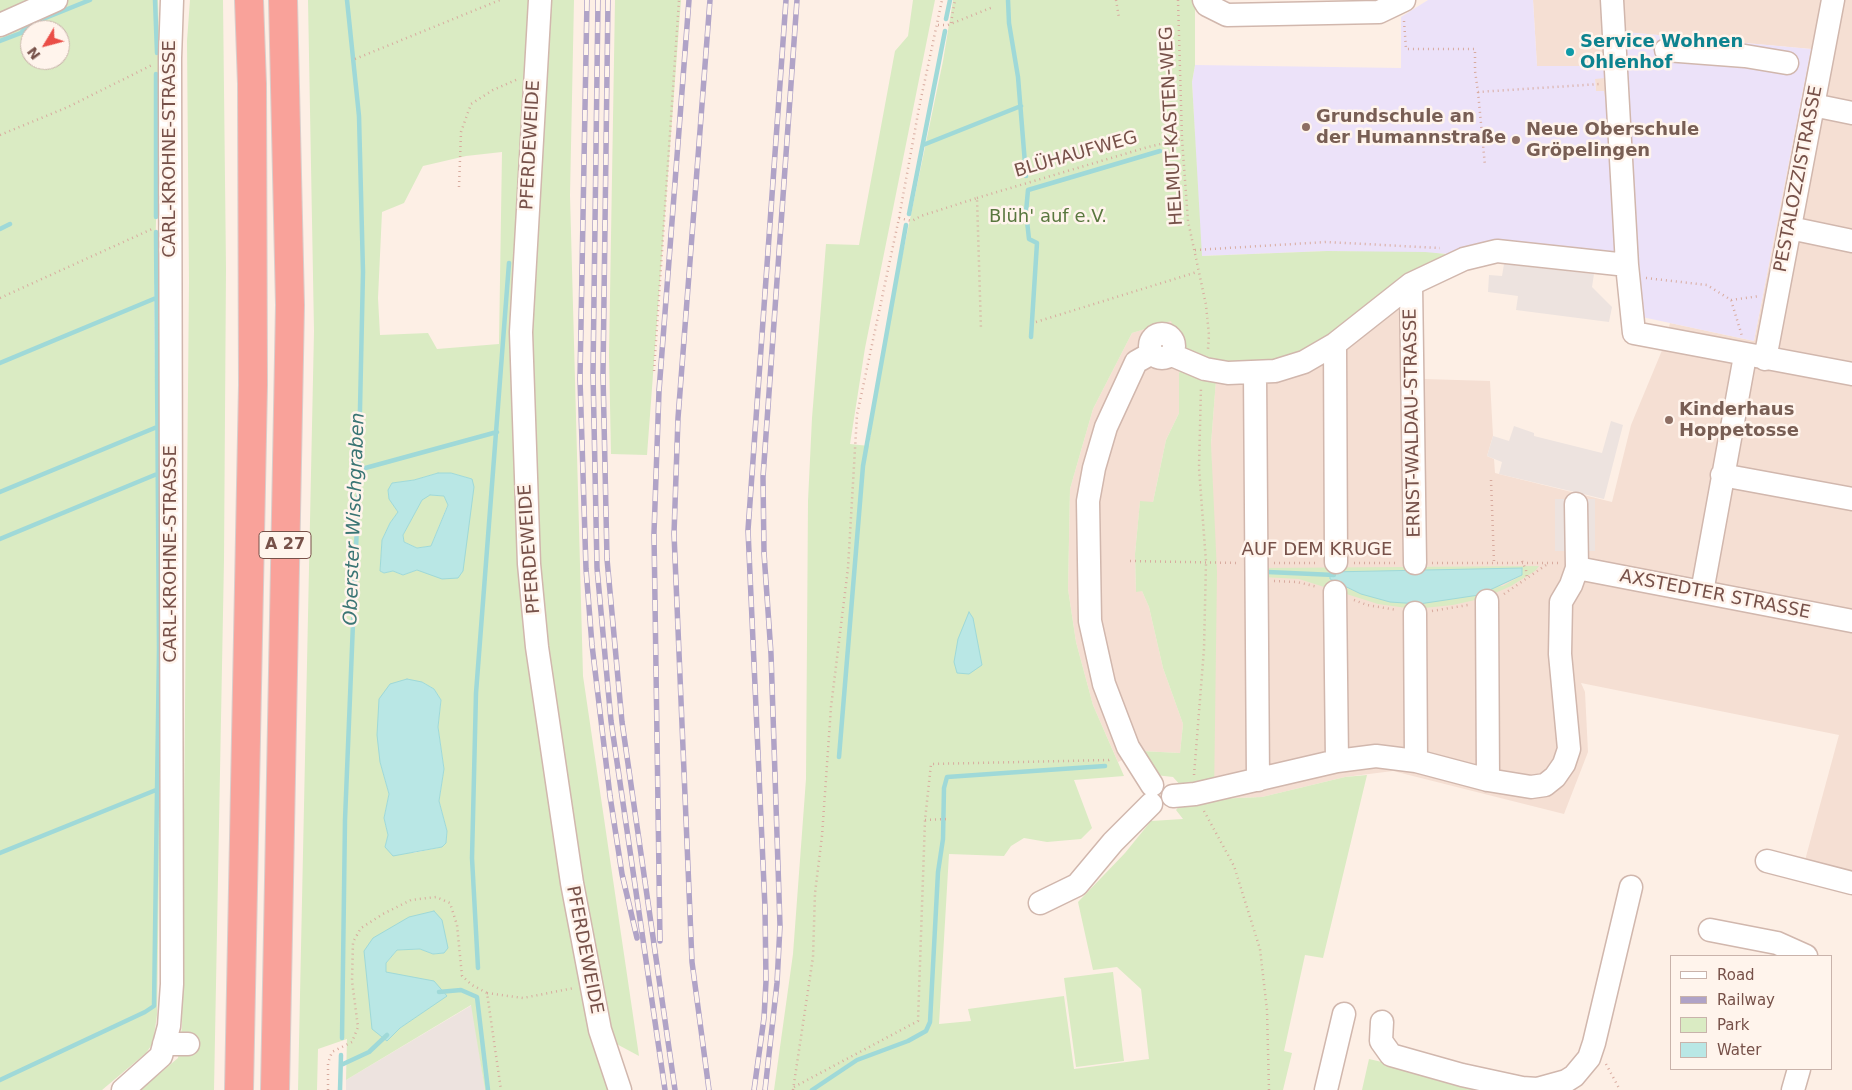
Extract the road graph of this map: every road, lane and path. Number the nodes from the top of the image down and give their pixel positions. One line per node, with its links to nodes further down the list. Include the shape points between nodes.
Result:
1 (56, 0): 19 (street)
2 (172, 0): 22 (street, CARL-KROHNE-STRASSE)
3 (249, 0): 98 (highway, A 27, via 253,385)
4 (284, 0): 99 (highway, A 27, via 290,305)
5 (500, 0): 23 (path)
6 (540, 0): 25 (street, PFERDEWEIDE)
7 (679, 0): 52 (path)
8 (942, 0): 20 (path)
9 (956, 0): 18 (path)
10 (1116, 0): 17 (path)
11 (1178, 0): 31 (path, HELMUT-KASTEN-WEG)
12 (1204, 0): 15 (street, via 1208,6 1227,15 1379,12)
13 (1612, 0): 27 (street)
14 (1833, 0): 24 (street, PESTALOZZISTRASSE)
15 (1401, 1): 26 (path, via 1406,49 1474,49)
16 (993, 8): 18 (path)
17 (1119, 18)
18 (951, 24): 20 (path)
19 (0, 25)
20 (938, 25): 35 (path)
21 (1666, 50): 24 (street, via 1745,56)
22 (170, 58): 30 (path, via 68,107); 36 (street, CARL-KROHNE-STRASSE)
23 (355, 59)
24 (1803, 66): 28 (street, PESTALOZZISTRASSE)
25 (535, 72): 33 (path, via 493,90 471,104 460,132); 88 (street, PFERDEWEIDE, via 521,332 529,564 539,667)
26 (1478, 92): 27 (path); 32 (path)
27 (1617, 92): 41 (street)
28 (1813, 105): 29 (street); 37 (street, PESTALOZZISTRASSE)
29 (1852, 113)
30 (0, 135)
31 (1182, 139): 34 (path, BLÜHAUFWEG); 40 (path, HELMUT-KASTEN-WEG, via 1188,221)
32 (1485, 166)
33 (459, 187)
34 (977, 198): 35 (path, BLÜHAUFWEG, via 912,221); 48 (path)
35 (899, 218): 96 (path, via 857,415 848,568 815,893 813,956)
36 (171, 227): 45 (path, via 147,230); 93 (street, CARL-KROHNE-STRASSE, via 172,984 169,1026)
37 (1790, 228): 38 (street); 44 (street, PESTALOZZISTRASSE)
38 (1852, 241)
39 (1441, 248): 40 (path, via 1326,242)
40 (1195, 250): 42 (path, HELMUT-KASTEN-WEG)
41 (1628, 270): 43 (street, ERNST-WALDAU-STRASSE, via 1497,251 1464,259); 46 (path, via 1707,285); 50 (street, via 1634,333)
42 (1197, 272): 47 (path); 51 (path, HELMUT-KASTEN-WEG, via 1206,305 1209,335)
43 (1411, 284): 49 (street, ERNST-WALDAU-STRASSE); 64 (street, ERNST-WALDAU-STRASSE)
44 (1778, 293): 46 (path); 50 (street, PESTALOZZISTRASSE)
45 (0, 298)
46 (1731, 300): 50 (path)
47 (1036, 322)
48 (982, 330)
49 (1335, 344): 53 (street, ERNST-WALDAU-STRASSE, via 1304,362); 61 (street)
50 (1753, 357): 54 (street); 55 (street, PESTALOZZISTRASSE)
51 (1205, 369): 53 (street, ERNST-WALDAU-STRASSE, via 1228,374); 60 (path, HELMUT-KASTEN-WEG, via 1201,384 1199,444); 78 (street, ERNST-WALDAU-STRASSE, via 1162,354 1136,362 1106,427 1088,501 1092,630 1104,684 1128,747)
52 (654, 371)
53 (1255, 373): 65 (street)
54 (1852, 374)
55 (1722, 475): 57 (street); 69 (street, PESTALOZZISTRASSE)
56 (1491, 480): 62 (path)
57 (1852, 499)
58 (1576, 504): 66 (street)
59 (1130, 561): 60 (path, AUF DEM KRUGE)
60 (1206, 562): 65 (path, AUF DEM KRUGE); 79 (path, HELMUT-KASTEN-WEG, via 1204,649 1194,758)
61 (1336, 562): 64 (path, AUF DEM KRUGE); 65 (path, AUF DEM KRUGE)
62 (1494, 562): 63 (path, AUF DEM KRUGE); 64 (path, AUF DEM KRUGE)
63 (1522, 562): 66 (path, AUF DEM KRUGE, via 1557,562); 67 (path)
64 (1415, 563)
65 (1257, 564): 76 (street)
66 (1577, 568): 69 (street, AXSTEDTER STRASSE); 77 (street, via 1561,602 1560,654 1569,748 1564,764 1545,785 1531,787)
67 (1526, 580)
68 (1335, 592): 74 (street)
69 (1702, 592): 72 (street, AXSTEDTER STRASSE)
70 (1487, 601): 77 (street)
71 (1415, 613): 75 (street)
72 (1852, 621)
73 (1109, 760): 80 (path, via 931,764)
74 (1337, 761): 75 (street, via 1376,756); 76 (street)
75 (1416, 761): 77 (street)
76 (1258, 780): 79 (street)
77 (1488, 780)
78 (1152, 794): 79 (street, via 1157,783 1166,784); 85 (street, via 1078,885)
79 (1184, 795): 103 (path, via 1234,866 1260,949 1267,1010)
80 (925, 820): 81 (path); 96 (path, via 918,1021)
81 (948, 820)
82 (1767, 861): 83 (street)
83 (1852, 883)
84 (1630, 887): 92 (street)
85 (1040, 903)
86 (1710, 930): 87 (street, via 1777,943)
87 (1804, 955)
88 (590, 982): 89 (path, via 565,991 523,998); 102 (street, PFERDEWEIDE, via 600,1030)
89 (487, 993): 100 (path, via 462,976 457,925 450,903 436,897 411,900 383,914 361,928 353,942 352,981 358,1027 352,1042 332,1052 328,1063); 101 (path)
90 (1344, 1014): 104 (street)
91 (1382, 1022): 92 (street, via 1381,1041 1391,1055 1522,1088 1552,1086 1574,1076 1588,1058)
92 (1594, 1043): 105 (path)
93 (164, 1044): 94 (street); 97 (street, CARL-KROHNE-STRASSE, via 161,1056)
94 (188, 1044)
95 (1799, 1070): 106 (street)
96 (794, 1089)
97 (123, 1090)
98 (240, 1090)
99 (275, 1090)
100 (328, 1090)
101 (501, 1090)
102 (620, 1090)
103 (1269, 1090)
104 (1326, 1090)
105 (1620, 1090)
106 (1793, 1090)

